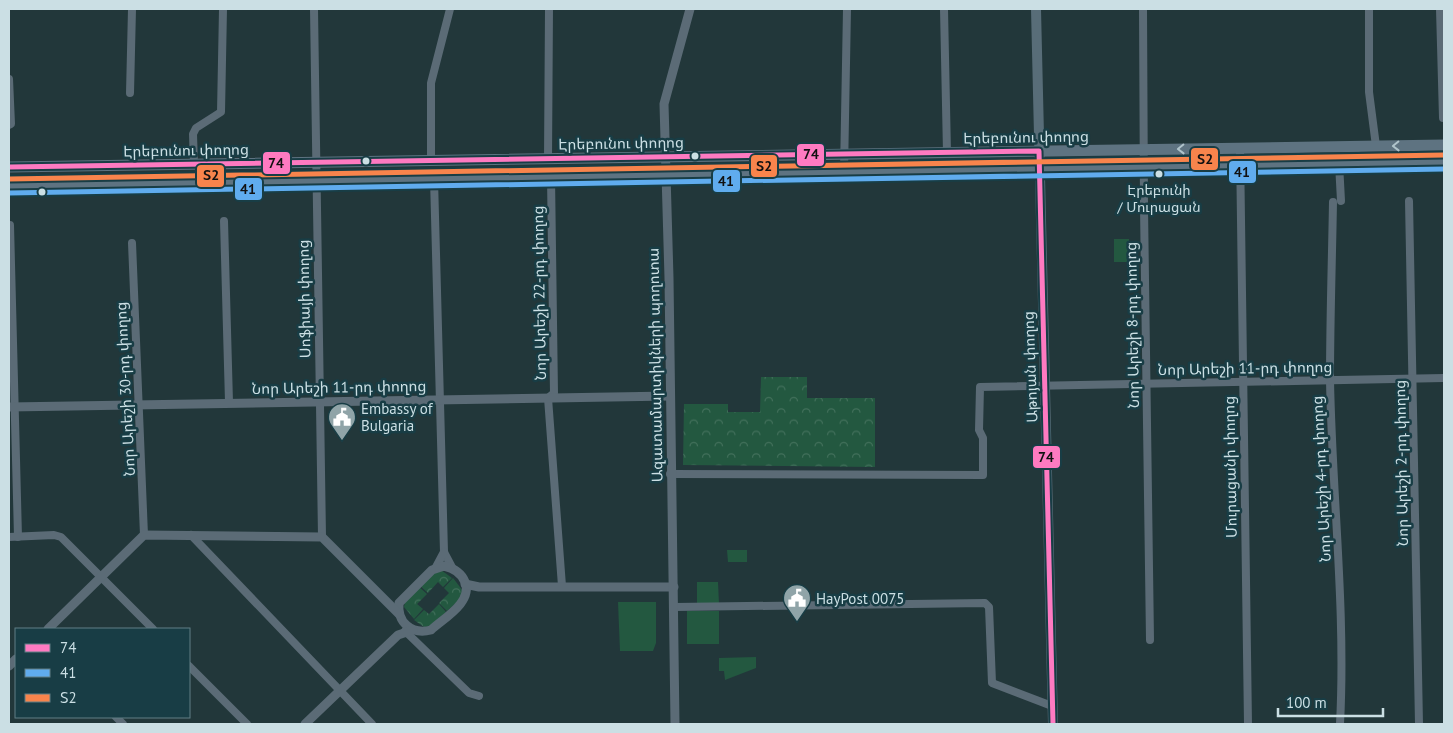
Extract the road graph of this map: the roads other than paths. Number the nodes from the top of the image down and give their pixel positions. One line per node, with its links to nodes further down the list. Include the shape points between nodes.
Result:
1 (132, 9): 14 (street)
2 (223, 9): 30 (street, via 221,112 196,128 193,134)
3 (314, 9): 28 (street)
4 (450, 9): 26 (street, via 431,84)
5 (549, 9): 25 (street)
6 (690, 9): 24 (street, Ազատամարտիկների պողոտա, via 664,104)
7 (847, 9): 23 (street)
8 (944, 9): 22 (street)
9 (1036, 9): 21 (main road, Աթոյան փողոց)
10 (1143, 9): 20 (street, Նոր Արեշի 8-րդ փողոց)
11 (1369, 9): 18 (street, via 1369,92)
12 (1440, 9): 15 (street)
13 (9, 78): 16 (street)
14 (130, 93)
15 (1444, 118)
16 (9, 125)
17 (1444, 145): 18 (main road, Էրեբունու փողոց, one-way to 18)
18 (1376, 146): 19 (main road, Էրեբունու փողոց)
19 (1240, 148): 20 (main road, Էրեբունու փողոց, one-way to 20); 31 (street, Մուրացանի փողոց)
20 (1144, 150): 21 (main road, Էրեբունու փողոց); 32 (street, Նոր Արեշի 8-րդ փողոց)
21 (1039, 151): 22 (main road, Էրեբունու փողոց); 34 (main road, Աթոյան փողոց)
22 (947, 153): 23 (main road, Էրեբունու փողոց)
23 (845, 155): 24 (main road, Էրեբունու փողոց); 35 (street)
24 (665, 157): 25 (main road, Էրեբունու փողոց); 36 (street, Ազատամարտիկների պողոտա)
25 (548, 159): 26 (main road, Էրեբունու փողոց)
26 (431, 161): 28 (main road, Էրեբունու փողոց)
27 (1444, 162): 29 (main road)
28 (316, 163): 30 (main road, Էրեբունու փողոց); 39 (street, Սոֆիայի փողոց)
29 (1340, 163): 31 (main road); 47 (street, Նոր Արեշի 4-րդ փողոց)
30 (194, 165): 33 (main road, Էրեբունու փողոց)
31 (1240, 165): 32 (main road); 48 (street, Մուրացանի փողոց)
32 (1143, 167): 34 (main road); 49 (street, Նոր Արեշի 8-րդ փողոց)
33 (9, 168)
34 (1039, 168): 35 (main road); 50 (main road, Աթոյան փողոց)
35 (844, 172): 36 (main road)
36 (666, 175): 37 (main road); 51 (street, Ազատամարտիկների պողոտա)
37 (551, 177): 38 (main road); 52 (street, Նոր Արեշի 22-րդ փողոց, via 554,394)
38 (434, 179): 39 (main road); 53 (street)
39 (316, 182): 40 (main road); 55 (street, Սոֆիայի փողոց)
40 (9, 186)
41 (1409, 201): 45 (street, Նոր Արեշի 2-րդ փողոց)
42 (224, 221): 54 (street)
43 (10, 226): 57 (street)
44 (132, 242): 56 (street, Նոր Արեշի 30-րդ փողոց)
45 (1414, 378): 46 (street, Նոր Արեշի 11-րդ փողոց); 47 (street, Նոր Արեշի 11-րդ փողոց); 92 (street, Նոր Արեշի 2-րդ փողոց)
46 (1444, 378)
47 (1330, 380): 48 (street, Նոր Արեշի 11-րդ փողոց); 91 (street, Նոր Արեշի 4-րդ փողոց, via 1342,665)
48 (1242, 382): 49 (street, Նոր Արեշի 11-րդ փողոց); 90 (street, Մուրացանի փողոց)
49 (1146, 383): 50 (street, Նոր Արեշի 11-րդ փողոց); 80 (street, Նոր Արեշի 8-րդ փողոց)
50 (1046, 386): 58 (street, Նոր Արեշի 11-րդ փողոց, via 980,386 982,475); 84 (main road, Աթոյան փողոց)
51 (670, 396): 52 (street, Նոր Արեշի 11-րդ փողոց); 58 (street, Ազատամարտիկների պողոտա)
52 (548, 398): 53 (street, Նոր Արեշի 11-րդ փողոց); 69 (street, Նոր Արեշի 22-րդ փողոց)
53 (439, 400): 55 (street, Նոր Արեշի 11-րդ փողոց); 64 (street)
54 (229, 402): 55 (street, Նոր Արեշի 11-րդ փողոց); 56 (street, Նոր Արեշի 11-րդ փողոց)
55 (320, 402): 63 (street, Սոֆիայի փողոց)
56 (140, 404): 57 (street, Նոր Արեշի 11-րդ փողոց); 59 (street, Նոր Արեշի 30-րդ փողոց)
57 (12, 407): 62 (street)
58 (670, 474): 70 (street, Ազատամարտիկների պողոտա)
59 (144, 535): 60 (street); 67 (street)
60 (191, 535): 63 (street); 82 (street)
61 (9, 537): 62 (street)
62 (18, 537): 67 (street, via 58,535)
63 (322, 537): 74 (street)
64 (444, 552): 65 (street); 66 (street)
65 (436, 568): 66 (street); 73 (street)
66 (453, 569): 68 (street)
67 (100, 577): 77 (street); 78 (street)
68 (466, 584): 71 (street); 72 (street)
69 (562, 586): 70 (street); 71 (street)
70 (674, 586): 75 (street, Ազատամարտիկների պողոտա)
71 (479, 587): 72 (street)
72 (465, 597): 79 (street, via 431,630)
73 (401, 600): 74 (street); 76 (street)
74 (387, 602): 76 (street)
75 (675, 607): 84 (street, via 985,603 989,607 992,683); 88 (street, Ազատամարտիկների պողոտա)
76 (401, 618): 79 (street)
77 (49, 628)
78 (152, 628)
79 (405, 632): 82 (street); 83 (street, via 469,693)
80 (1150, 640)
81 (190, 667): 85 (street)
82 (341, 690): 86 (street); 87 (street)
83 (479, 696)
84 (1052, 706): 89 (main road, Աթոյան փողոց)
85 (247, 724)
86 (305, 724)
87 (372, 724)
88 (675, 724)
89 (1053, 724)
90 (1248, 724)
91 (1340, 724)
92 (1419, 724)

